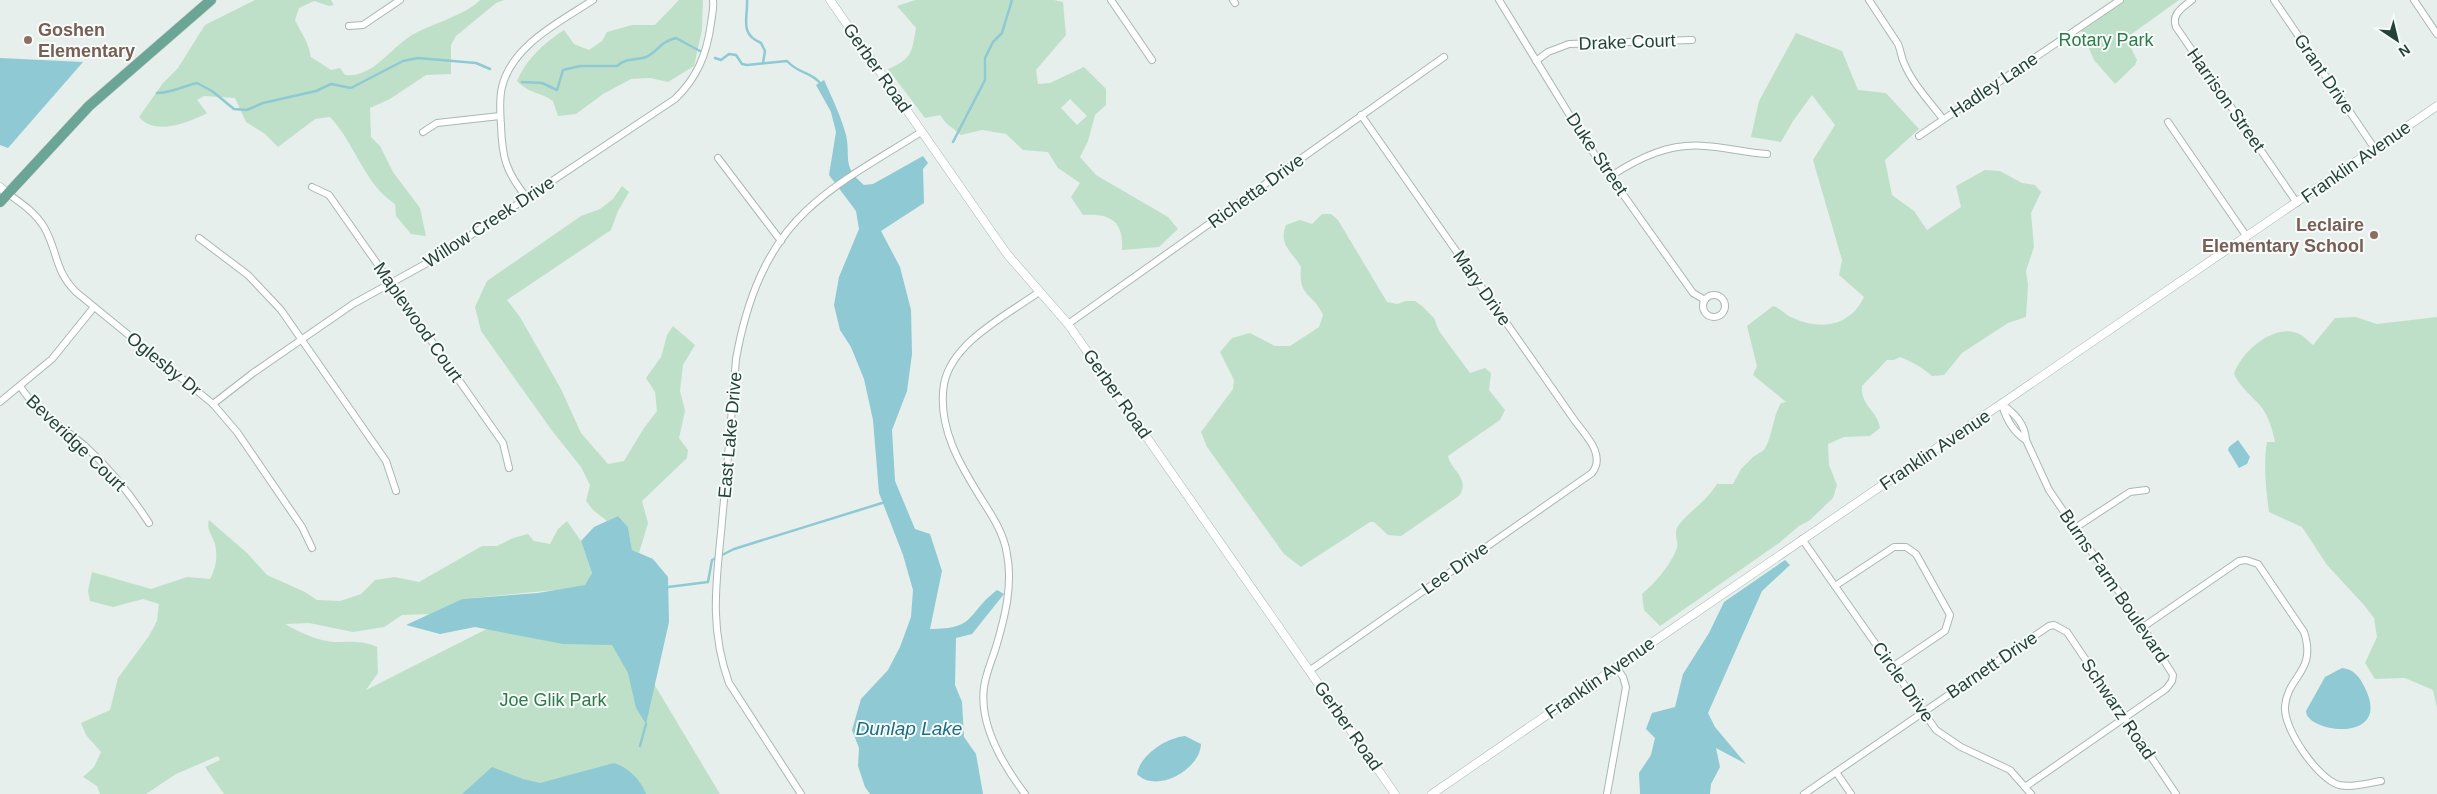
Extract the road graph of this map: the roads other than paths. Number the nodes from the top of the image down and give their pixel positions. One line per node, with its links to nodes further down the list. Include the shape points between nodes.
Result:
1 (211, 0): 32 (main road, via 95,100)
2 (400, 0): 13 (street, via 363,25)
3 (593, 0): 21 (street, via 532,42 517,57 502,87)
4 (830, 0): 25 (street, Gerber Road)
5 (1110, 0): 17 (street)
6 (1499, 0): 18 (street, Duke Street)
7 (1869, 0): 22 (street, via 1898,44 1910,74)
8 (2120, 0): 22 (street, Hadley Lane)
9 (2192, 0): 35 (street, Harrison Street, via 2178,11 2174,19 2176,27)
10 (2274, 0): 27 (street, Grant Drive)
11 (2414, 0): 14 (street)
12 (714, 1): 33 (street, Willow Creek Drive, via 705,52 685,89 649,118)
13 (349, 26)
14 (2437, 34)
15 (1692, 40): 18 (street, Drake Court, via 1568,44)
16 (1444, 57): 20 (street, Richetta Drive)
17 (1152, 60)
18 (1536, 61): 30 (street, Duke Street)
19 (2437, 106): 27 (street, Franklin Avenue)
20 (1361, 115): 43 (street, Richetta Drive); 49 (street, Mary Drive, via 1576,421 1596,452)
21 (500, 116): 24 (street, via 437,124); 33 (street, via 504,163)
22 (1944, 120): 26 (street, Hadley Lane)
23 (2168, 122): 36 (street)
24 (422, 132)
25 (921, 132): 38 (street, East Lake Drive, via 807,210); 40 (street, Gerber Road, via 1007,254)
26 (1919, 136)
27 (2375, 149): 35 (street, Franklin Avenue)
28 (1767, 154): 30 (street, via 1679,146 1643,157)
29 (718, 158): 38 (street)
30 (1612, 176): 41 (street, Duke Street, via 1693,293)
31 (312, 187): 39 (street, Maplewood Court, via 329,195)
32 (4, 190): 34 (main road); 42 (street, Oglesby Dr, via 34,213 44,227 63,279)
33 (527, 198): 39 (street, Willow Creek Drive, via 438,258)
34 (0, 202)
35 (2297, 202): 36 (street, Franklin Avenue)
36 (2247, 237): 48 (street, Franklin Avenue)
37 (199, 238): 44 (street, via 260,286)
38 (781, 241): 68 (street, East Lake Drive, via 760,274 741,331 735,368 714,619 729,683)
39 (391, 283): 44 (street, Willow Creek Drive, via 353,304); 50 (street, Maplewood Court, via 503,443)
40 (1039, 292): 43 (street, Gerber Road); 69 (street, via 963,348 948,372 943,398 953,450 995,521 1007,551 1008,596 986,676 983,700 999,754)
41 (1704, 300)
42 (94, 307): 45 (street, via 52,360); 47 (street, Oglesby Dr)
43 (1068, 324): 62 (street, Gerber Road)
44 (302, 340): 47 (street, Willow Creek Drive); 52 (street, via 386,461)
45 (20, 386): 46 (street); 53 (street, Beveridge Court, via 33,404 103,464)
46 (0, 402)
47 (213, 404): 56 (street, Oglesby Dr, via 302,527)
48 (2002, 404): 54 (street, Burns Farm Boulevard, via 2018,435 2026,440 2048,490); 55 (street, Franklin Avenue)
49 (1598, 462): 62 (street, Lee Drive, via 1592,473)
50 (509, 468)
51 (2146, 490): 54 (street, via 2130,492)
52 (396, 491)
53 (149, 523)
54 (2075, 528): 59 (street, Burns Farm Boulevard)
55 (1802, 539): 57 (street, Circle Drive); 60 (street, Franklin Avenue)
56 (312, 548)
57 (1836, 586): 61 (street, Circle Drive); 61 (street, via 1894,547 1906,547 1916,554 1949,609 1950,620 1940,634)
58 (2058, 626): 63 (street, Barnett Drive, via 2048,626); 64 (street, Schwarz Road, via 2067,632)
59 (2143, 627): 64 (street, Burns Farm Boulevard, via 2171,670 2172,681 2166,689); 66 (street, via 2239,561 2258,564 2307,641 2304,668 2285,705 2287,725 2318,771 2332,782 2347,786)
60 (1616, 667): 71 (street, Franklin Avenue); 72 (street, via 1626,687)
61 (1892, 667): 63 (street, Circle Drive)
62 (1309, 671): 70 (street, Gerber Road)
63 (1924, 712): 65 (street, Barnett Drive); 67 (street, Circle Drive, via 1936,730 2010,770)
64 (2126, 717): 67 (street); 76 (street, Schwarz Road)
65 (1836, 772): 73 (street, Barnett Drive); 74 (street)
66 (2381, 780)
67 (2025, 787): 75 (street, Circle Drive)
68 (801, 794)
69 (1024, 794)
70 (1395, 794)
71 (1432, 794)
72 (1607, 794)
73 (1804, 794)
74 (1851, 794)
75 (2031, 794)
76 (2176, 794)

